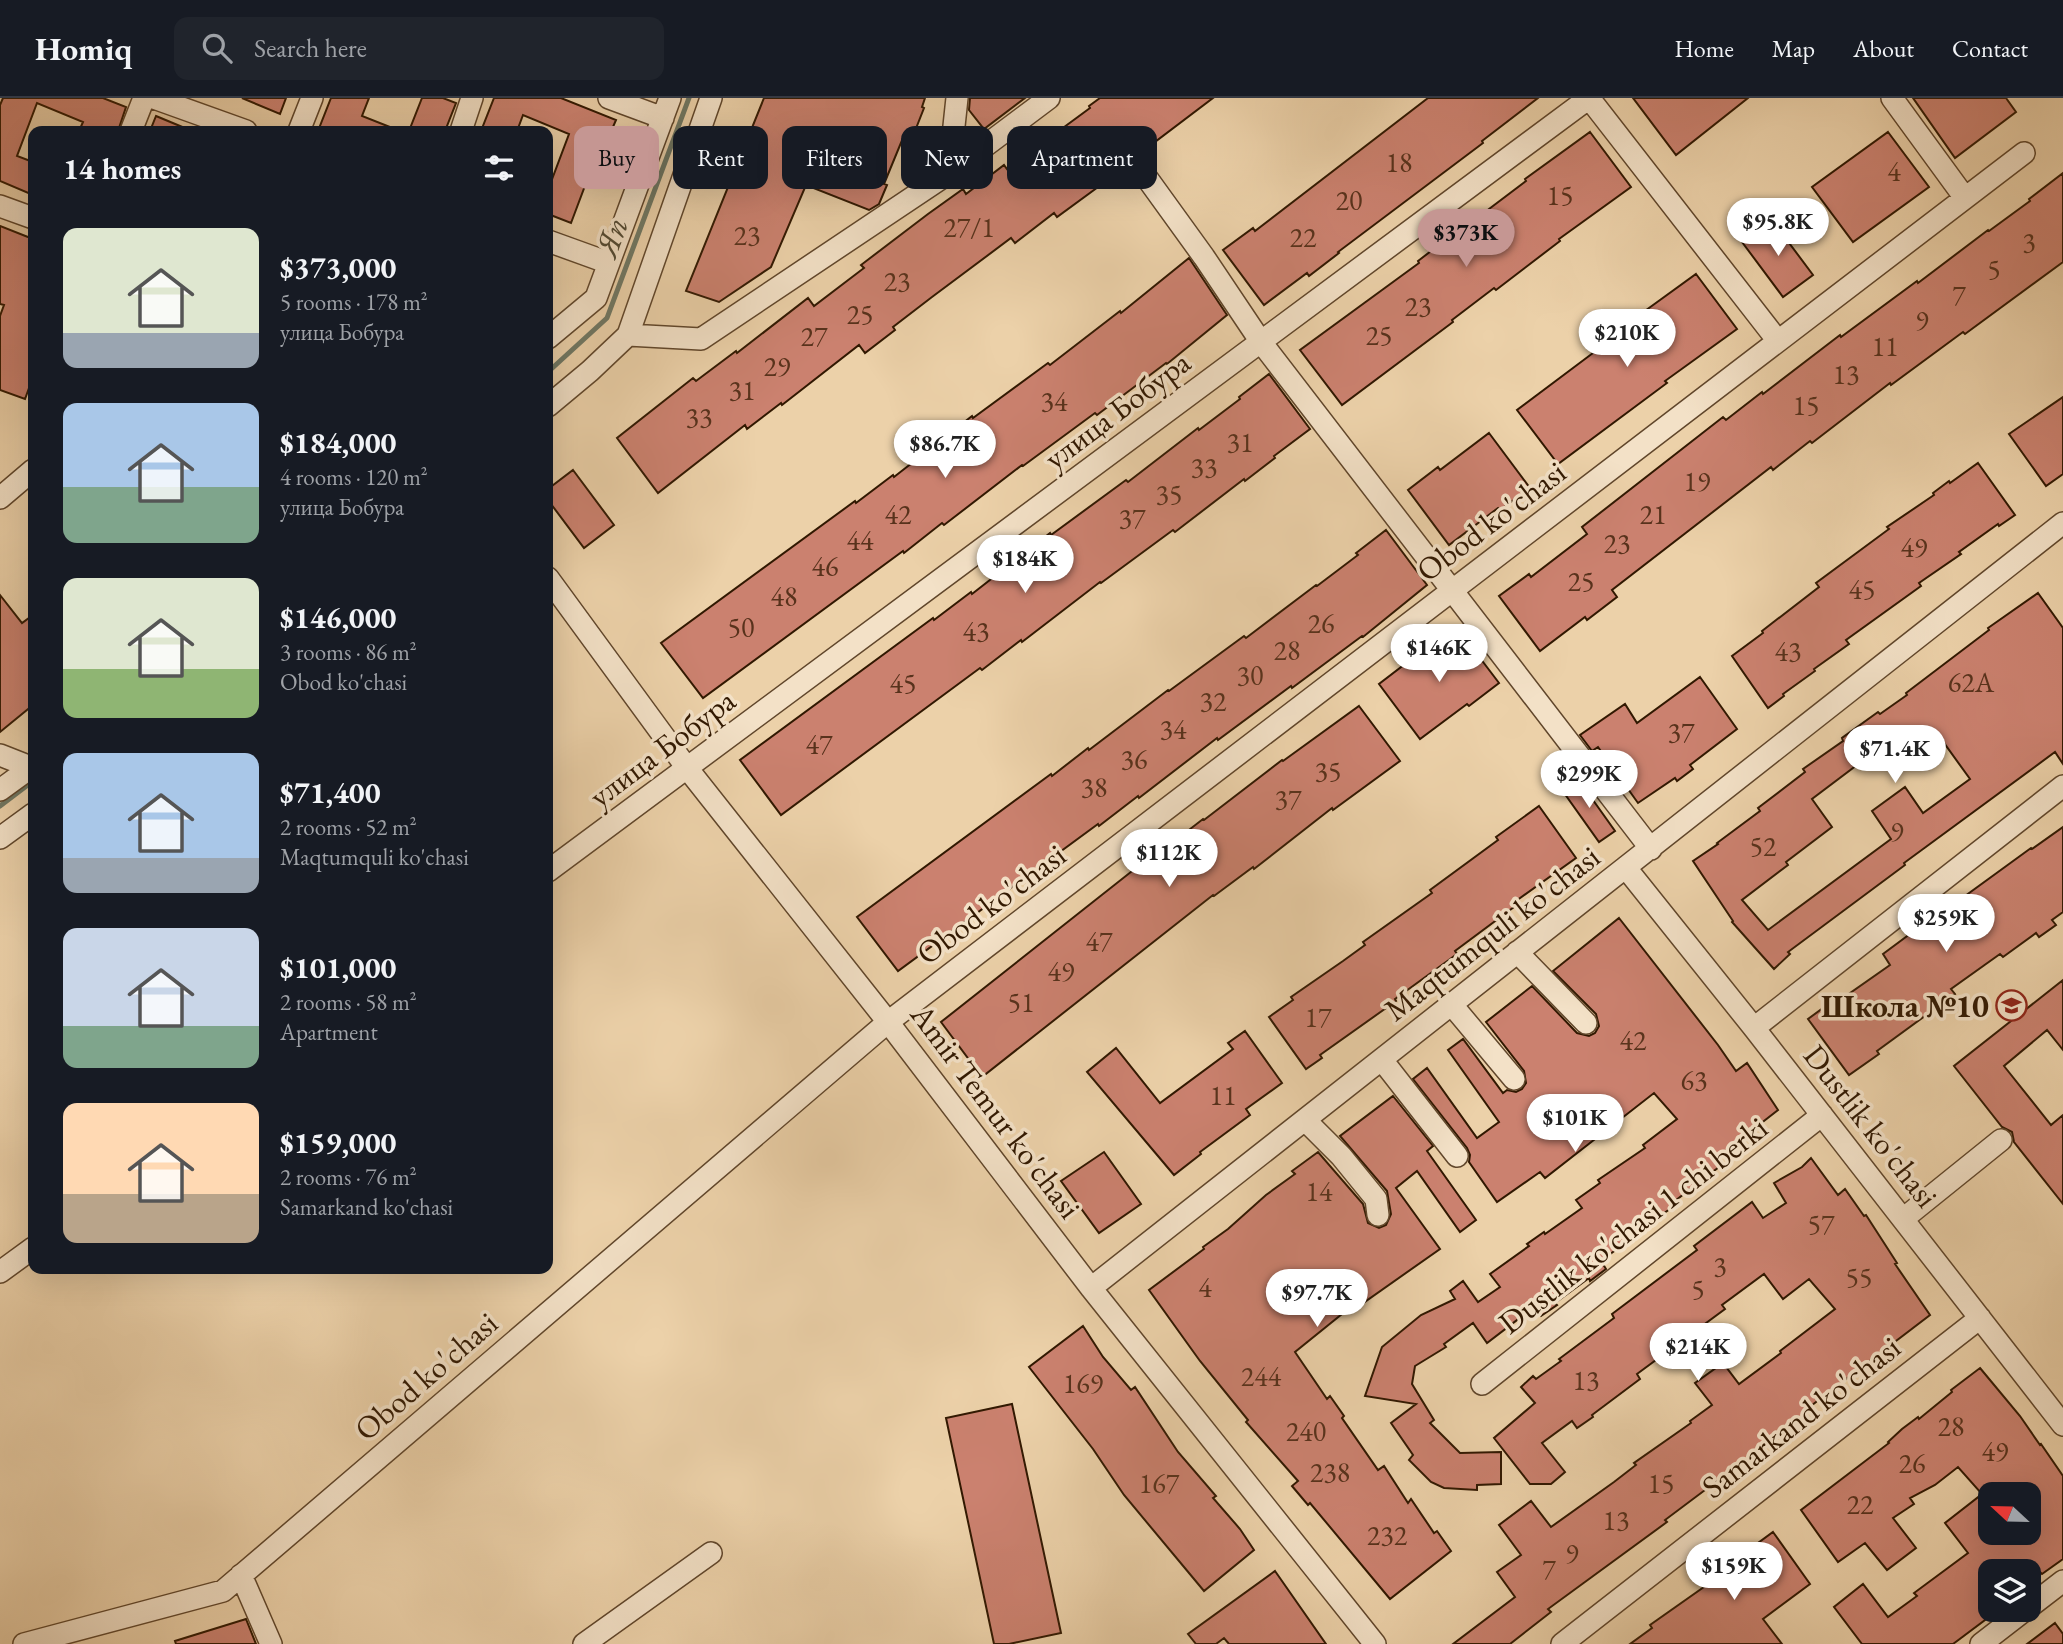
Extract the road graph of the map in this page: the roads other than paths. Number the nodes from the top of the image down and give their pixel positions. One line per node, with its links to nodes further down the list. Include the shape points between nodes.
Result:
1 (144, 98): 12 (street)
2 (154, 98): 13 (street)
3 (312, 98): 14 (street)
4 (472, 98): 15 (street)
5 (608, 98): 11 (street)
6 (712, 98): 27 (street)
7 (957, 98): 16 (street)
8 (1049, 98): 17 (street)
9 (1589, 98): 28 (street); 29 (street, улица Бобура)
10 (1892, 98): 21 (street)
11 (666, 108): 25 (street)
12 (133, 126)
13 (232, 126)
14 (301, 126)
15 (463, 126)
16 (954, 126)
17 (993, 140)
18 (2024, 153): 21 (street, Obod ko'chasi)
19 (925, 189): 27 (street, via 701,339)
20 (1155, 189): 29 (street)
21 (1965, 198): 28 (street, Obod ko'chasi)
22 (0, 206): 23 (street)
23 (28, 216)
24 (553, 243): 25 (street)
25 (609, 263): 26 (street, via 596,298)
26 (553, 334)
27 (628, 335): 30 (street)
28 (1778, 341): 35 (street, Obod ko'chasi)
29 (1261, 342): 35 (street); 38 (street, улица Бобура)
30 (553, 401)
31 (28, 474): 32 (street)
32 (0, 498)
33 (2063, 523): 44 (street, Maqtumquli ko'chasi)
34 (553, 585): 38 (street, Amir Temur ko'chasi)
35 (1453, 590): 44 (street); 49 (street, Obod ko'chasi)
36 (0, 755): 37 (street)
37 (28, 765)
38 (687, 768): 45 (street, улица Бобура); 49 (street, Amir Temur ko'chasi)
39 (28, 770): 41 (street)
40 (2063, 786): 51 (street)
41 (0, 790)
42 (28, 818): 43 (street)
43 (0, 838)
44 (1651, 849): 46 (street, Maqtumquli ko'chasi)
45 (553, 868)
46 (1626, 868): 47 (street, Maqtumquli ko'chasi); 51 (street, Dustlik ko'chasi)
47 (1517, 952): 48 (street, Maqtumquli ko'chasi); 50 (street)
48 (1452, 1005): 52 (street, Maqtumquli ko'chasi); 53 (street)
49 (888, 1023): 62 (street, Amir Temur ko'chasi); 67 (street, Obod ko'chasi)
50 (1586, 1023)
51 (1754, 1028): 54 (street, Dustlik ko'chasi)
52 (1382, 1060): 55 (street, Maqtumquli ko'chasi); 57 (street)
53 (1514, 1079)
54 (1822, 1115): 59 (street, Dustlik ko'chasi); 64 (street, Dustlik ko'chasi 1 chi berki)
55 (1305, 1120): 58 (street, via 1376,1199); 62 (street, Maqtumquli ko'chasi)
56 (2001, 1140): 59 (street)
57 (1458, 1156)
58 (1378, 1215)
59 (1903, 1219): 63 (street, Dustlik ko'chasi)
60 (28, 1252): 61 (street)
61 (0, 1272)
62 (1091, 1288): 74 (street, Amir Temur ko'chasi)
63 (1980, 1318): 65 (street, Dustlik ko'chasi); 75 (street, Samarkand ko'chasi)
64 (1482, 1384)
65 (2063, 1425)
66 (711, 1553): 73 (street)
67 (242, 1575): 71 (street, Obod ko'chasi, via 223,1591); 72 (street)
68 (2063, 1581): 69 (street)
69 (2041, 1598)
70 (2010, 1622): 76 (street)
71 (24, 1644)
72 (271, 1644)
73 (584, 1644)
74 (1375, 1644)
75 (1562, 1644)
76 (1981, 1644)

